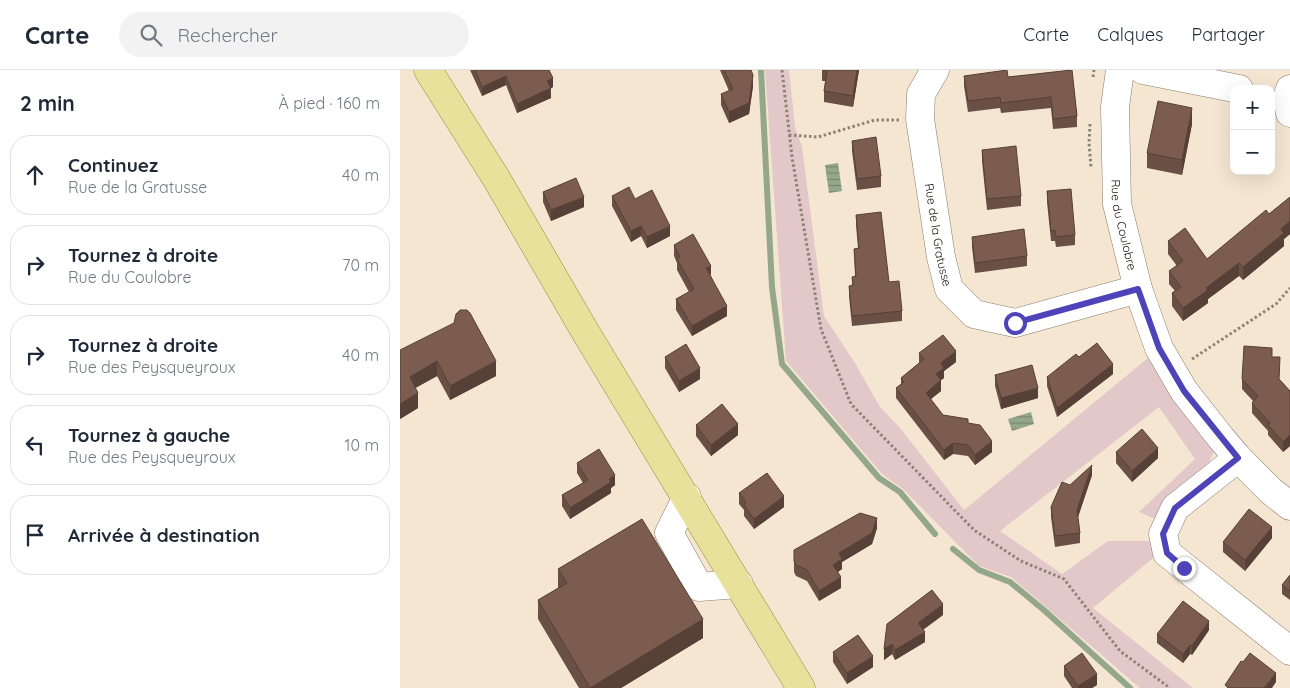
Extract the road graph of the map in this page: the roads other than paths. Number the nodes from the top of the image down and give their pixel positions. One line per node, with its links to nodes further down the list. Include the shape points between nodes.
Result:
1 (428, 70): 10 (main road)
2 (935, 70): 6 (street, Rue de la Gratusse, via 921,94 920,119 941,258 949,289 974,314 1015,323)
3 (1120, 70): 6 (street, Rue du Coulobre, via 1115,106 1117,204)
4 (1143, 70): 5 (street)
5 (1230, 87)
6 (1138, 289): 7 (street, Rue du Coulobre, via 1159,348 1184,391)
7 (1238, 458): 8 (street, Rue du Coulobre); 9 (street, via 1175,508 1163,534 1167,553)
8 (1290, 506)
9 (1290, 651)
10 (801, 688)

